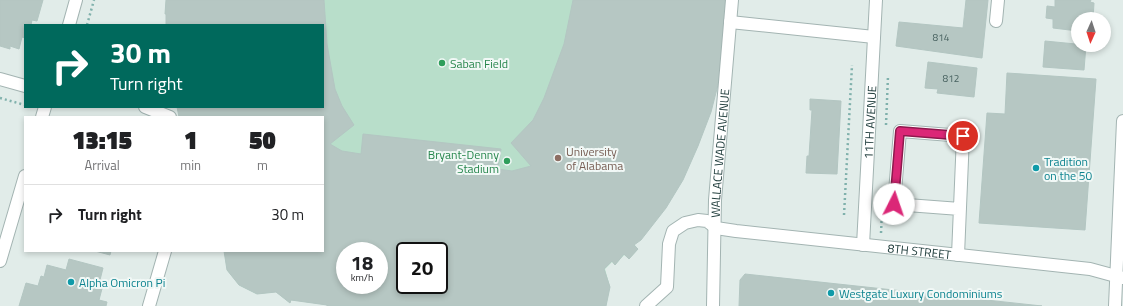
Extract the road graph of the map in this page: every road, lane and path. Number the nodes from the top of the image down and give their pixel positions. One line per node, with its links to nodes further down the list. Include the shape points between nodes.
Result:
1 (76, 0): 8 (street)
2 (94, 0): 9 (path)
3 (732, 0): 7 (street, WALLACE WADE AVENUE)
4 (876, 0): 10 (street, 11TH AVENUE)
5 (998, 0): 6 (street)
6 (996, 21)
7 (730, 22): 10 (street); 25 (street, WALLACE WADE AVENUE, via 715,201)
8 (69, 24)
9 (87, 24)
10 (874, 37): 26 (street, 11TH AVENUE)
11 (852, 65): 24 (path)
12 (888, 69): 20 (path)
13 (0, 79): 14 (street)
14 (24, 86)
15 (0, 98): 16 (path)
16 (24, 105)
17 (148, 108): 18 (street)
18 (168, 116)
19 (1123, 121): 31 (street)
20 (886, 132)
21 (24, 179): 30 (street)
22 (960, 209): 22 (street, via 963,136 900,131 894,204); 29 (street)
23 (882, 211): 27 (path)
24 (844, 215)
25 (716, 228): 26 (street, 8TH STREET); 33 (street, 8TH STREET, via 707,221 698,220 685,223 673,231 667,287); 34 (street, WALLACE WADE AVENUE)
26 (863, 245): 27 (street, 8TH STREET)
27 (880, 246): 29 (street, 8TH STREET)
28 (165, 252): 32 (street)
29 (958, 255): 31 (street, 8TH STREET, via 1090,269)
30 (0, 261)
31 (1120, 278): 35 (street)
32 (149, 306)
33 (646, 306)
34 (712, 306)
35 (1115, 306)

